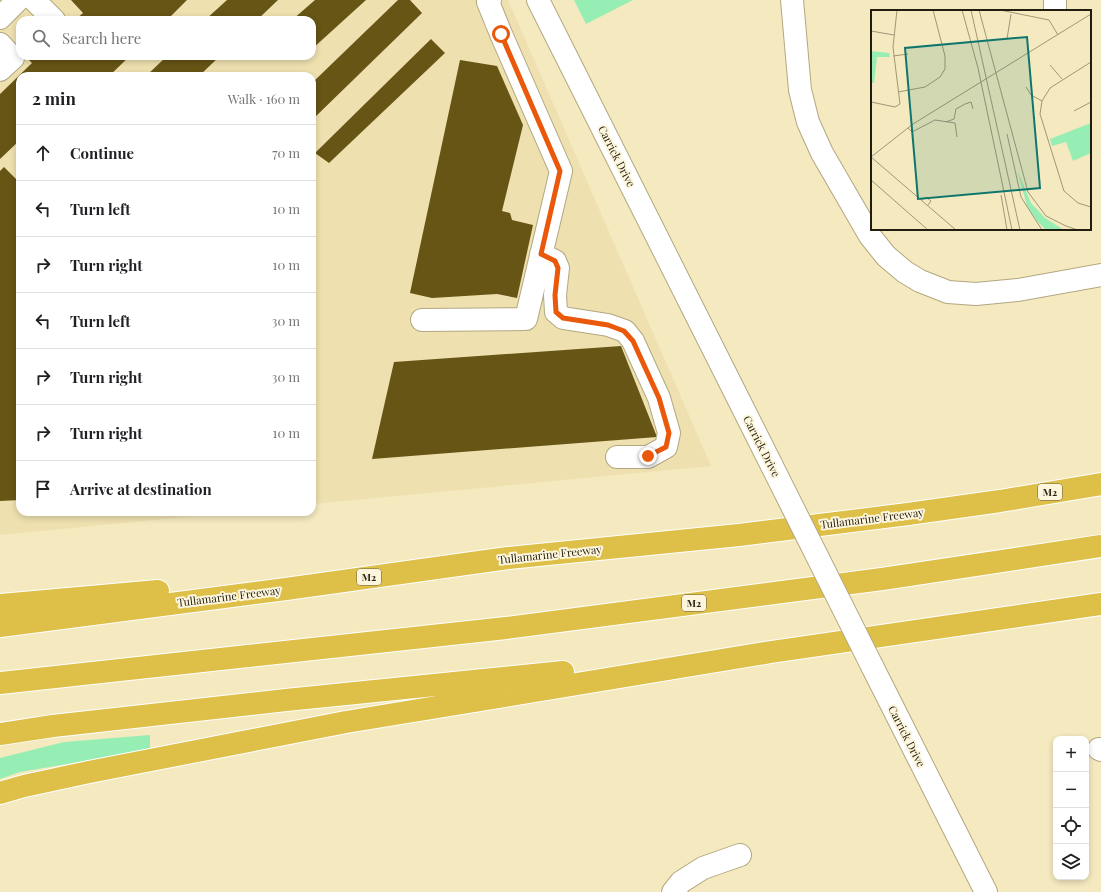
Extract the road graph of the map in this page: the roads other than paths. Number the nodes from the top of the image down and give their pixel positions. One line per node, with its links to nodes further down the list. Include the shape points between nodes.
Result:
1 (18, 0): 7 (street)
2 (34, 0): 6 (street)
3 (490, 0): 10 (street, via 488,2 501,34 560,171)
4 (538, 0): 26 (street, Carrick Drive, bridge)
5 (792, 0): 11 (street, via 800,90 808,122 822,153 870,236 886,256 920,281 948,292 976,294 1018,290)
6 (50, 16)
7 (0, 18)
8 (0, 44): 9 (street, via 13,58)
9 (0, 70)
10 (541, 254): 12 (street, via 526,319); 13 (street, via 555,261 558,268 556,312 563,318 608,325 624,331 633,341 659,398 669,433 666,447 648,456)
11 (1101, 275)
12 (422, 320)
13 (617, 457)
14 (1101, 484): 16 (highway, Tullamarine Freeway / M2, via 992,502 762,533)
15 (1101, 546): 21 (highway, M2, via 882,579 506,628)
16 (508, 558): 18 (highway); 19 (highway, Tullamarine Freeway / M2)
17 (1101, 604): 20 (highway)
18 (0, 605)
19 (0, 626)
20 (771, 652): 22 (highway, via 286,700); 23 (highway, via 346,722 88,772)
21 (0, 683)
22 (0, 734)
23 (0, 793)
24 (740, 855): 25 (street, via 703,868 681,882)
25 (673, 892)
26 (986, 892)

